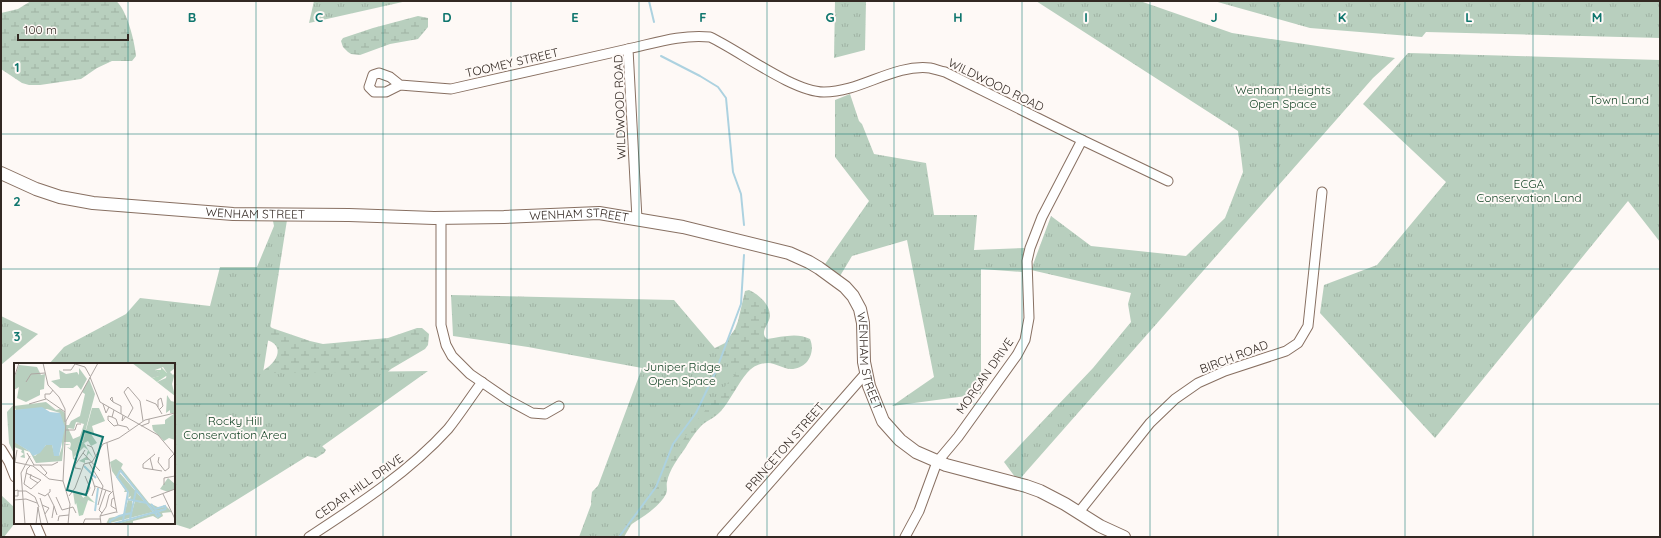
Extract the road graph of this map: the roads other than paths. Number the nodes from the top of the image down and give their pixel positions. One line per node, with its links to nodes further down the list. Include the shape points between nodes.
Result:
1 (628, 49): 2 (street, TOOMEY STREET, via 451,89); 3 (street, WILDWOOD ROAD, via 681,37 710,37 796,84 823,92 853,87 904,71 930,68 961,79); 8 (street, WILDWOOD ROAD)
2 (400, 85)
3 (1082, 140): 5 (street, WILDWOOD ROAD); 13 (street, MORGAN DRIVE, via 1042,217 1030,248 1027,261 1029,316 1025,340 958,437)
4 (1, 172): 7 (main road, WENHAM STREET, via 36,189 60,197 93,203 233,214)
5 (1168, 181)
6 (1322, 192): 15 (street, BIRCH ROAD, via 1308,326 1298,343 1286,351 1225,370 1198,383 1175,399 1150,423)
7 (441, 218): 8 (main road, WENHAM STREET, via 599,213); 10 (street, via 443,336 452,356)
8 (637, 219): 9 (main road, WENHAM STREET, via 683,227 785,252 819,268 845,287 860,309)
9 (866, 373): 13 (main road, WENHAM STREET, via 873,399 891,432 916,452); 19 (street, PRINCETON STREET)
10 (482, 382): 11 (street, via 532,413 545,414); 18 (street, CEDAR HILL DRIVE, via 447,429 412,464 383,488)
11 (559, 406)
12 (1, 448): 14 (street)
13 (937, 462): 15 (main road, WENHAM STREET, via 1026,486); 20 (street, MORGAN DRIVE, via 919,511)
14 (14, 474)
15 (1079, 512): 21 (main road, WENHAM STREET, via 1100,526)
16 (35, 524): 17 (street)
17 (41, 537)
18 (309, 537)
19 (722, 537)
20 (905, 537)
21 (1124, 537)

